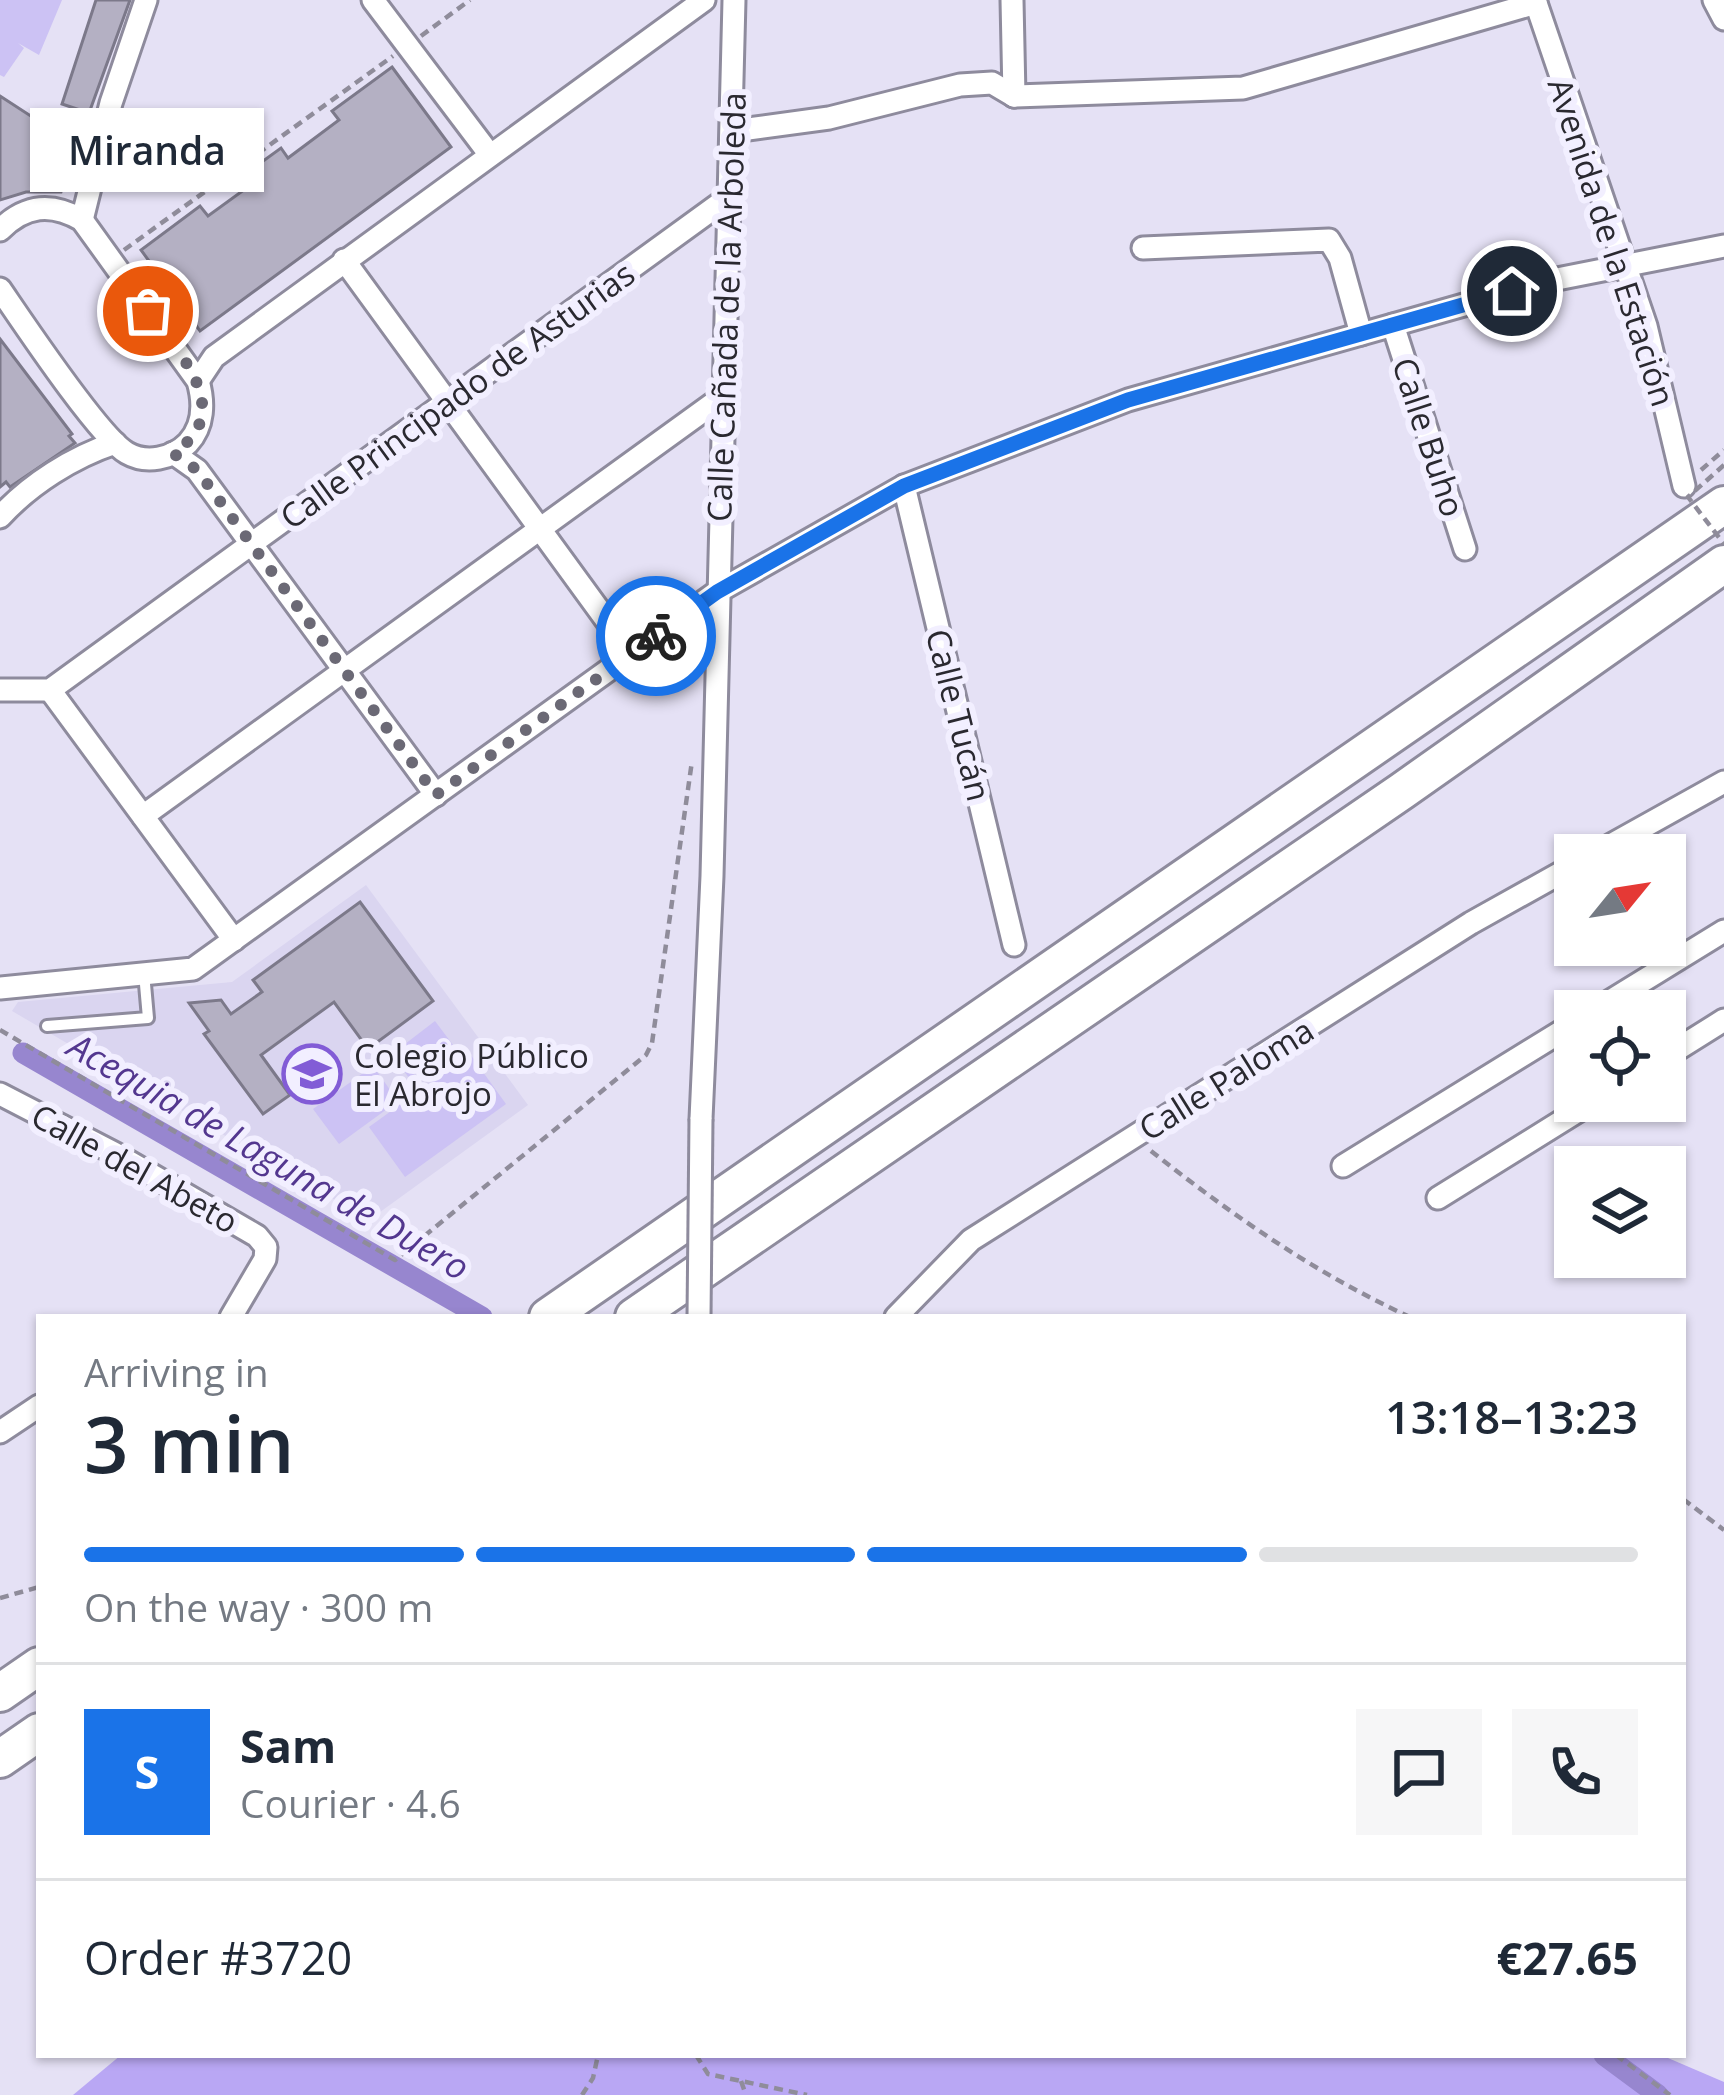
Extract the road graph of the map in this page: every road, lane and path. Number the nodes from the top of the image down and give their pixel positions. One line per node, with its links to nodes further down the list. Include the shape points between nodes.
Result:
1 (146, 0): 15 (street)
2 (373, 0): 10 (street)
3 (470, 0): 10 (path)
4 (704, 0): 13 (street)
5 (734, 0): 12 (street, Calle Cañada de la Arboleda)
6 (1012, 0): 11 (street)
7 (1535, 2): 11 (street, via 1243,88); 21 (street, Avenida de la Estación)
8 (1719, 2): 9 (street)
9 (1724, 19)
10 (408, 46): 13 (street); 19 (path)
11 (1014, 96): 12 (street, via 992,83 960,85 829,118)
12 (733, 131): 14 (street, Calle Cañada de la Arboleda)
13 (490, 155): 20 (street)
14 (729, 197): 26 (street, Calle Cañada de la Arboleda); 27 (street, Calle Principado de Asturias)
15 (74, 216): 16 (street, via 37,208); 19 (street)
16 (4, 220)
17 (1724, 246): 21 (street)
18 (1143, 248): 24 (street, via 1329,240)
19 (110, 260): 25 (street)
20 (344, 260): 25 (street); 27 (street)
21 (1622, 264): 23 (street); 35 (street, Avenida de la Estación, via 1646,326)
22 (4, 302): 28 (street)
23 (1393, 325): 24 (street); 41 (street, Calle Buho)
24 (1361, 334): 34 (street, via 1128,400)
25 (193, 373): 29 (street, via 203,398)
26 (725, 395): 38 (street); 43 (street, Calle Cañada de la Arboleda)
27 (445, 402): 38 (street); 40 (street, Calle Principado de Asturias)
28 (109, 436): 31 (street, via 145,460); 37 (street)
29 (192, 439): 31 (street); 33 (street)
30 (1724, 450): 35 (path)
31 (173, 453): 33 (street)
32 (1724, 465): 39 (path, bridge, via 1688,497)
33 (197, 470): 40 (street)
34 (904, 486): 43 (street); 56 (street, Calle Tucán)
35 (1684, 486)
36 (1724, 505): 71 (highway)
37 (0, 517)
38 (540, 526): 44 (street); 45 (street)
39 (1724, 544)
40 (253, 545): 45 (street); 47 (street, Calle Principado de Asturias)
41 (1466, 549)
42 (1724, 564): 72 (highway)
43 (717, 592): 44 (street); 48 (street, Calle Cañada de la Arboleda)
44 (631, 654): 50 (street)
45 (344, 670): 50 (street); 51 (street)
46 (0, 690): 47 (street)
47 (50, 690): 51 (street)
48 (715, 736): 62 (path, via 699,735 695,745 646,1055 395,1260); 73 (street, Calle Cañada de la Arboleda, bridge)
49 (1724, 782): 52 (street)
50 (436, 795): 55 (street)
51 (143, 816): 55 (street)
52 (1631, 834)
53 (1554, 877): 67 (street, Calle Paloma)
54 (1724, 931): 59 (street)
55 (234, 940): 57 (street, via 193,969)
56 (1014, 944)
57 (144, 973): 58 (street); 61 (lane, via 148,1018)
58 (0, 988)
59 (1628, 990)
60 (1724, 1020): 64 (street)
61 (47, 1026)
62 (0, 1030)
63 (1554, 1036): 68 (street)
64 (1686, 1044)
65 (0, 1094): 70 (street, Calle del Abeto, via 257,1236 265,1259)
66 (1560, 1122): 69 (street)
67 (1130, 1140): 74 (street, Calle Paloma, via 971,1240); 75 (path, via 1228,1212)
68 (1343, 1166)
69 (1438, 1198)
70 (233, 1314)
71 (552, 1314)
72 (638, 1314)
73 (699, 1314)
74 (899, 1314)
75 (1404, 1314)
76 (36, 1408): 77 (street)
77 (0, 1432)
78 (1686, 1501): 79 (path)
79 (1724, 1529)
80 (36, 1588): 81 (path)
81 (0, 1598)
82 (36, 1668): 83 (highway)
83 (0, 1693)
84 (36, 1734): 85 (highway)
85 (0, 1759)
86 (597, 2058): 90 (path)
87 (698, 2058): 89 (path, via 708,2074)
88 (1620, 2058): 93 (path)
89 (741, 2081): 91 (path); 92 (path)
90 (582, 2095)
91 (746, 2095)
92 (807, 2095)
93 (1670, 2095)

